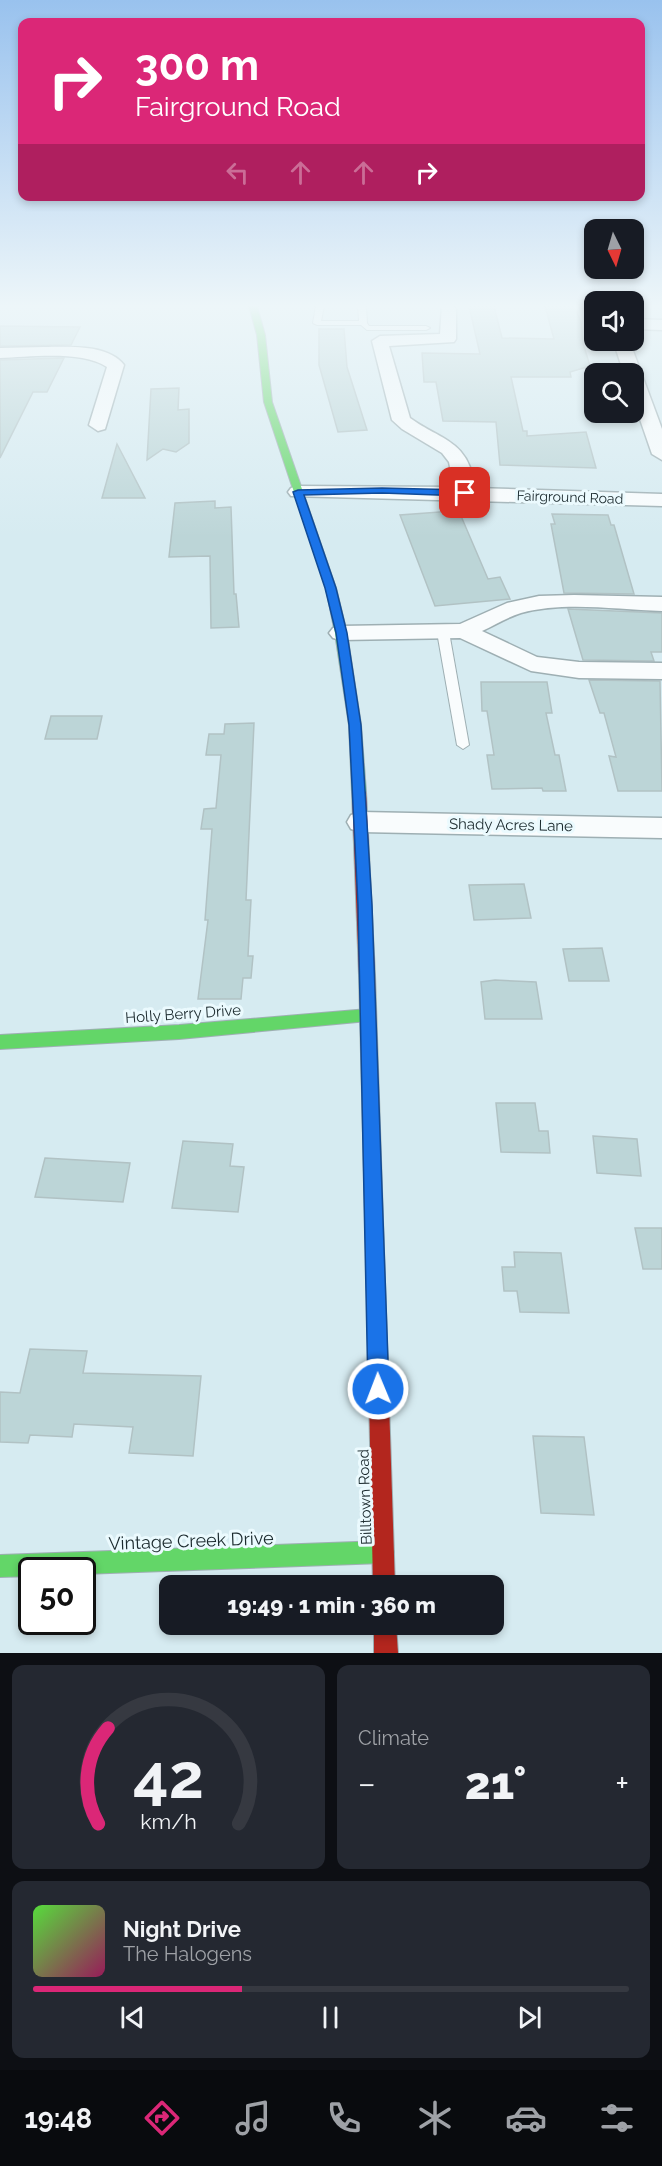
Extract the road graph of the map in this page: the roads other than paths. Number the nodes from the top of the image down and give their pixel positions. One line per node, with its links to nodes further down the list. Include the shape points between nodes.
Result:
1 (111, 383): 6 (street)
2 (266, 383): 8 (main road, Billtown Road, via 268,402)
3 (391, 383): 9 (street, via 401,420 450,449 464,470)
4 (644, 395): 5 (street)
5 (655, 416): 7 (street)
6 (98, 425)
7 (662, 454)
8 (298, 492): 9 (street, Fairground Road); 13 (main road, Billtown Road)
9 (465, 493): 10 (street, Fairground Road)
10 (662, 500)
11 (662, 604): 12 (street, via 544,603 505,611)
12 (454, 632): 13 (street); 14 (street, via 531,664 579,670); 15 (lane)
13 (342, 633): 16 (main road, Billtown Road, via 355,725)
14 (662, 671)
15 (463, 745)
16 (361, 822): 17 (street, Shady Acres Lane); 18 (main road, Billtown Road)
17 (662, 828)
18 (368, 1015): 19 (main road, Holly Berry Drive, via 179,1032); 20 (main road, Billtown Road)
19 (0, 1042)
20 (383, 1552): 21 (main road, Vintage Creek Drive); 22 (main road, Billtown Road)
21 (0, 1566)
22 (384, 1575)
23 (385, 1635): 24 (main road)
24 (386, 1653)

